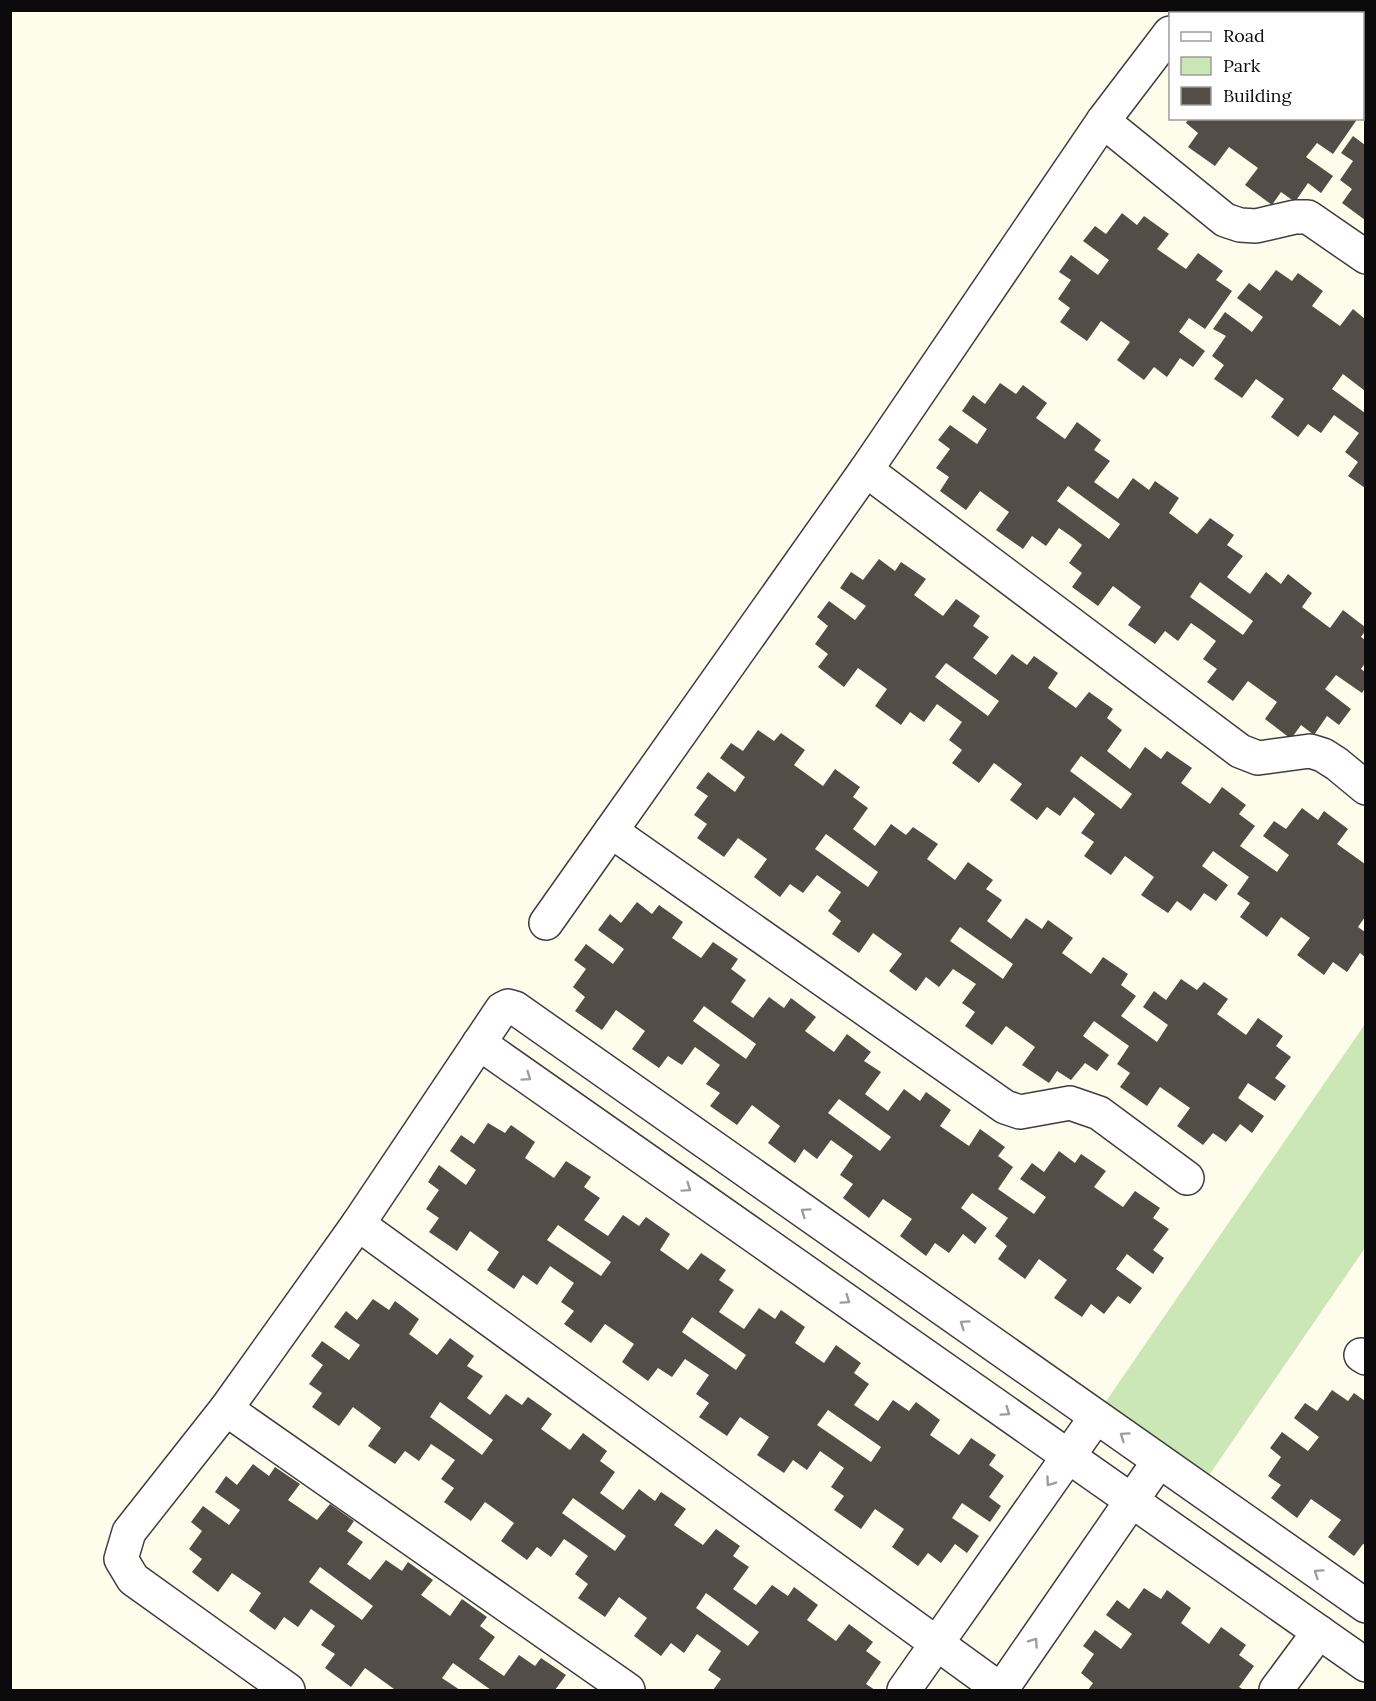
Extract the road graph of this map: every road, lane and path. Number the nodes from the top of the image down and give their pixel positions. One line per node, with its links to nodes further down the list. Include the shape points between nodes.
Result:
1 (1169, 34): 2 (street)
2 (1103, 121): 3 (street, via 1225,220 1256,226 1308,217); 4 (street)
3 (1365, 257)
4 (866, 470): 5 (street, via 1240,751 1258,758 1310,752 1323,755); 6 (street)
5 (1365, 788)
6 (611, 831): 7 (street); 9 (street, via 1005,1107 1020,1112 1070,1103 1086,1107)
7 (546, 923)
8 (479, 1043): 10 (street); 12 (street, one-way to 8, via 515,1008 502,1009); 13 (street, one-way to 13)
9 (1187, 1178)
10 (358, 1224): 11 (street); 18 (street)
11 (226, 1409): 20 (street, via 129,1532 121,1559 133,1579); 21 (street)
12 (1096, 1417): 13 (street); 14 (street, one-way to 12)
13 (1068, 1456): 15 (street); 18 (street, one-way to 18)
14 (1159, 1461): 15 (street); 16 (street, one-way to 14)
15 (1132, 1501): 17 (street); 23 (street, one-way to 15)
16 (1365, 1606)
17 (1319, 1632): 19 (street); 24 (street)
18 (936, 1644): 22 (street); 23 (street)
19 (1365, 1665)
20 (288, 1690)
21 (628, 1690)
22 (904, 1690)
23 (1001, 1690)
24 (1276, 1690)

